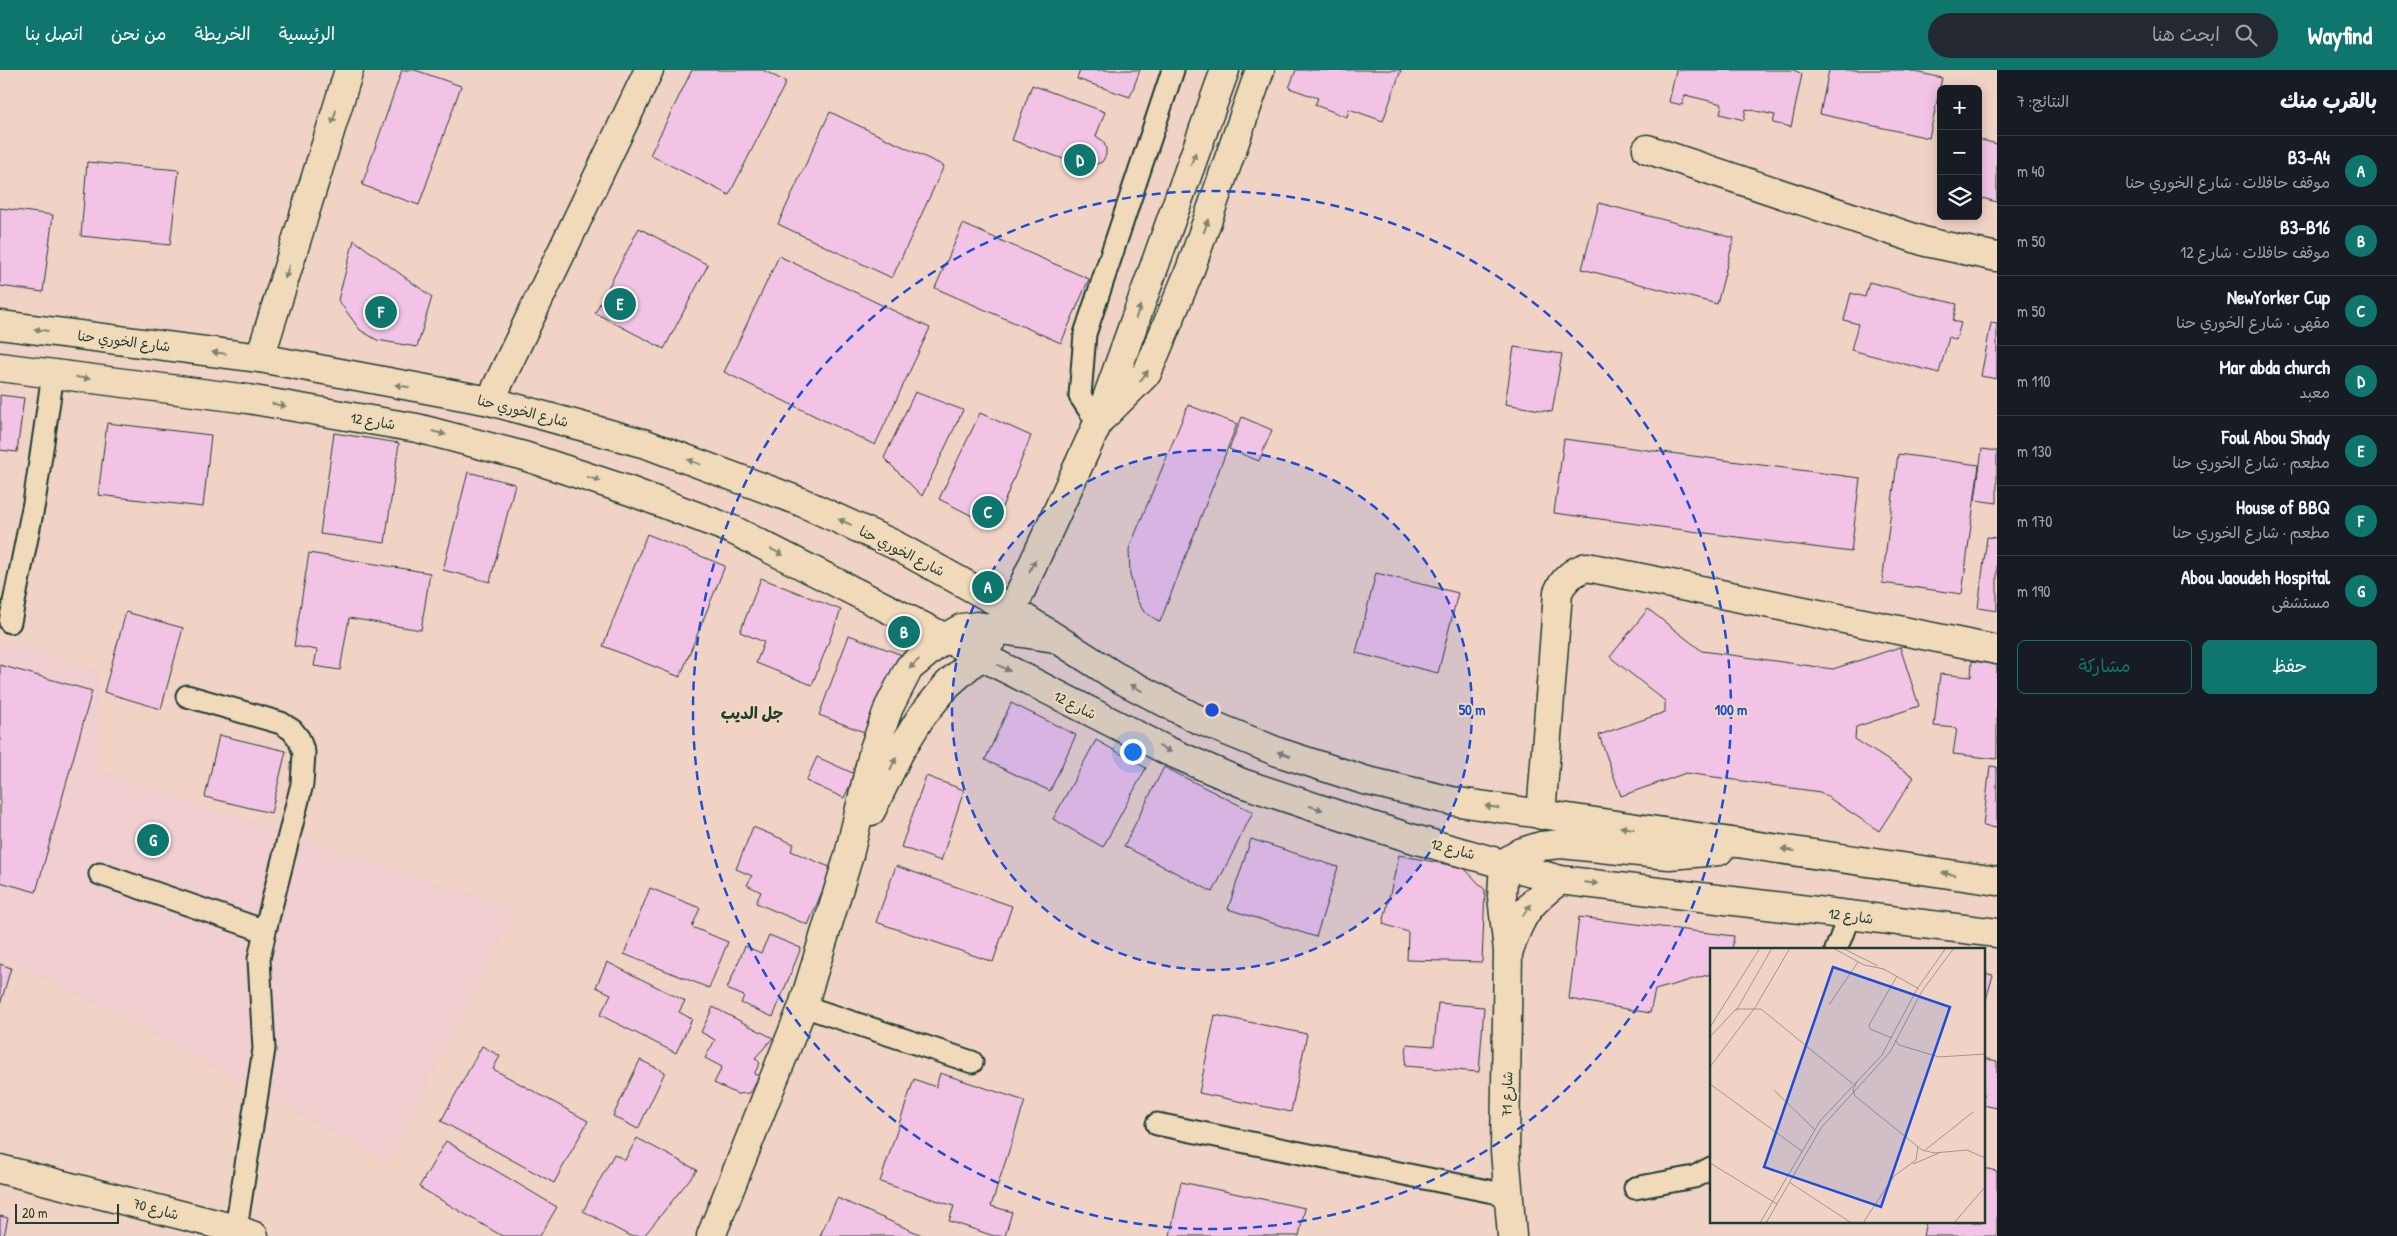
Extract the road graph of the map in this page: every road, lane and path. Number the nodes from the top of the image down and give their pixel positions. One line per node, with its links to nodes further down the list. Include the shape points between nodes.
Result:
1 (349, 70): 9 (main road, one-way to 9)
2 (649, 70): 13 (main road)
3 (1174, 70): 14 (lane, via 1085,334 1080,396)
4 (1225, 70): 14 (main road, one-way to 4)
5 (1260, 70): 14 (main road, one-way to 5, via 1147,373 1190,270)
6 (1648, 149): 7 (main road, via 1926,242)
7 (1997, 257)
8 (0, 325): 9 (main road, شارع الخوري حنا, one-way to 8)
9 (260, 358): 12 (main road); 13 (main road, شارع الخوري حنا, one-way to 9)
10 (0, 367): 11 (main road, شارع 12)
11 (53, 374): 12 (main road, شارع 12, one-way to 12); 16 (lane, via 34,503)
12 (248, 399): 17 (main road, شارع 12, one-way to 17, via 417,428 524,456 630,491 733,530)
13 (490, 401): 15 (main road, شارع الخوري حنا, one-way to 13, via 893,544 799,501 646,444)
14 (1101, 415): 15 (main road, one-way to 14)
15 (1006, 620): 17 (main road, via 962,628); 19 (main road); 21 (main road, one-way to 15, via 1452,801 1364,780 1278,752 1195,718 1115,676 1055,638)
16 (10, 622)
17 (946, 637): 19 (main road, شارع 12); 23 (main road, one-way to 23, via 909,668 889,708 874,749)
18 (1997, 650): 21 (main road, via 1588,567 1580,569 1566,578 1558,592)
19 (980, 656): 23 (main road, one-way to 19, via 899,753 921,717 948,684); 24 (main road, شارع 12, one-way to 24, via 1135,735 1242,783 1414,839)
20 (187, 696): 29 (lane, via 281,724 292,730 304,753 302,784)
21 (1541, 815): 22 (main road, one-way to 21)
22 (1755, 845): 24 (main road, via 1703,854 1669,855 1561,844 1522,852); 27 (main road, one-way to 22)
23 (849, 855): 33 (main road)
24 (1504, 863): 26 (main road, شارع 12); 32 (main road, شارع 71, via 1502,896)
25 (100, 874): 29 (lane)
26 (1560, 880): 28 (main road, شارع 12, one-way to 28); 32 (main road, شارع 71, one-way to 26, via 1518,922 1536,898)
27 (1997, 881)
28 (1849, 916): 30 (main road, شارع 12); 31 (lane)
29 (265, 931): 40 (lane, via 259,959 264,1049)
30 (1997, 934)
31 (1837, 948)
32 (1508, 951): 39 (main road, شارع 71)
33 (802, 1006): 34 (lane); 41 (main road)
34 (972, 1062)
35 (1157, 1124): 39 (lane)
36 (0, 1169): 40 (main road, شارع 70)
37 (1710, 1169): 38 (lane, via 1694,1178)
38 (1635, 1188)
39 (1508, 1195): 42 (main road, شارع 71)
40 (245, 1233)
41 (711, 1236)
42 (1512, 1236)

